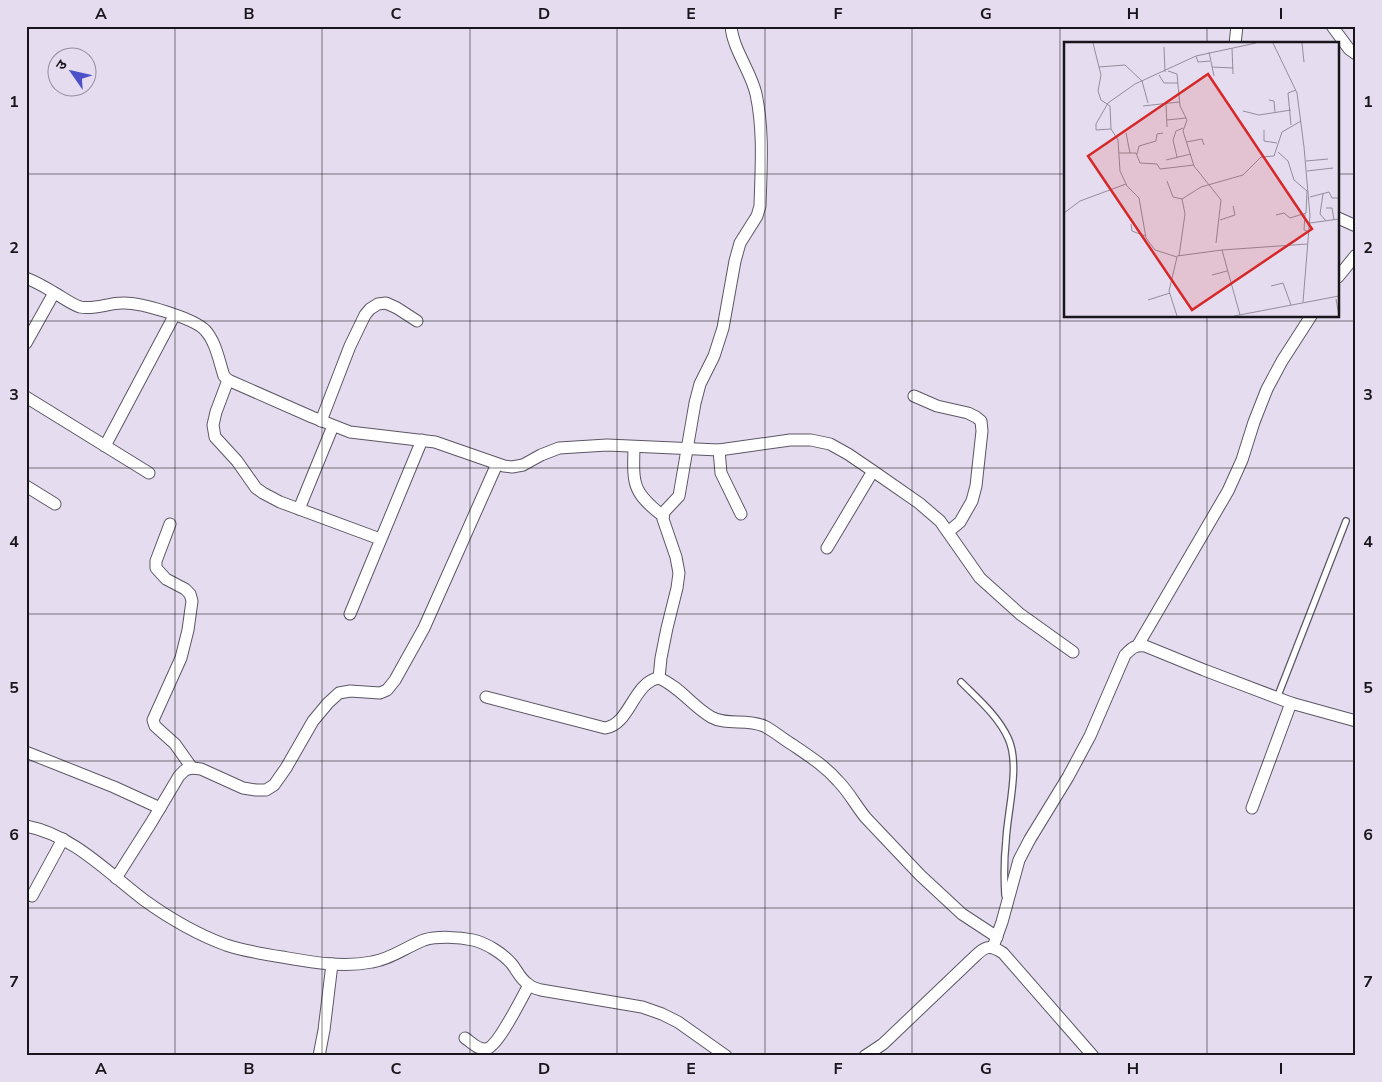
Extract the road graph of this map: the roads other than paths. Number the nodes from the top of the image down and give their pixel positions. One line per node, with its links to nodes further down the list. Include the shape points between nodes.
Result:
1 (731, 26): 24 (street, via 756,93 761,129 760,206 740,243 724,328 700,384)
2 (1237, 26): 4 (street)
3 (1332, 26): 5 (street)
4 (1235, 42)
5 (1356, 54)
6 (1340, 219): 7 (street)
7 (1356, 226)
8 (1356, 255): 9 (street)
9 (1340, 275)
10 (26, 278): 11 (street)
11 (54, 293): 12 (street, via 80,307 122,303); 15 (street)
12 (174, 316): 16 (street, via 204,330 214,343); 22 (street)
13 (1311, 318): 40 (street, via 1267,389 1228,491)
14 (417, 321): 19 (street, via 386,304 370,309 350,346)
15 (26, 343)
16 (228, 380): 19 (street); 31 (street, via 213,426 216,437 256,488)
17 (914, 396): 36 (street, via 937,406 968,413 981,421 972,501 960,522)
18 (26, 397): 22 (street)
19 (321, 421): 20 (street)
20 (333, 426): 21 (street, via 350,432); 31 (street)
21 (422, 440): 26 (street); 37 (street)
22 (105, 446): 28 (street)
23 (634, 447): 24 (street); 26 (street, via 559,448 523,465); 33 (street, via 634,476 638,491)
24 (688, 448): 25 (street); 33 (street, via 679,496)
25 (718, 450): 27 (street, via 811,440 830,444); 32 (street, via 721,473)
26 (497, 464): 49 (street, via 424,628 396,680 387,690 380,693 350,690 339,693 313,721 286,768 274,785 266,790 242,788)
27 (873, 471): 36 (street, via 919,503); 38 (street)
28 (149, 473)
29 (26, 486): 30 (street)
30 (55, 504)
31 (299, 509): 37 (street)
32 (741, 514)
33 (664, 516): 42 (street, via 679,573)
34 (1346, 521): 45 (lane)
35 (170, 524): 49 (street, via 156,568 166,579 185,589 192,602 181,658 153,720)
36 (948, 532): 41 (street, via 980,578 1020,614)
37 (380, 539): 39 (street)
38 (827, 548)
39 (350, 614)
40 (1138, 645): 45 (street); 56 (street, via 1125,655 1090,736 1019,860)
41 (1073, 652)
42 (659, 678): 44 (street, via 646,684 618,722 605,728); 57 (street, via 711,717 721,722 751,722 764,727 815,760 838,781 866,818 920,875)
43 (961, 682): 56 (lane, via 1002,725 1009,740 1013,760 1004,880)
44 (486, 696)
45 (1277, 698): 46 (street)
46 (1291, 704): 47 (street); 51 (street)
47 (1356, 721)
48 (26, 752): 50 (street)
49 (192, 768): 50 (street, via 178,776)
50 (160, 808): 54 (street)
51 (1252, 808)
52 (26, 826): 53 (street)
53 (63, 839): 54 (street); 55 (street)
54 (116, 878): 58 (street, via 168,917 226,944 295,960)
55 (32, 896)
56 (1006, 905): 57 (street)
57 (995, 942): 63 (street, via 981,951 884,1044); 64 (street)
58 (332, 964): 59 (street, via 373,962 426,940 454,937 474,940 498,952); 61 (street)
59 (528, 985): 60 (street, via 490,1047 480,1048); 62 (street, via 662,1014)
60 (465, 1038)
61 (319, 1056)
62 (726, 1056)
63 (865, 1056)
64 (1093, 1056)

